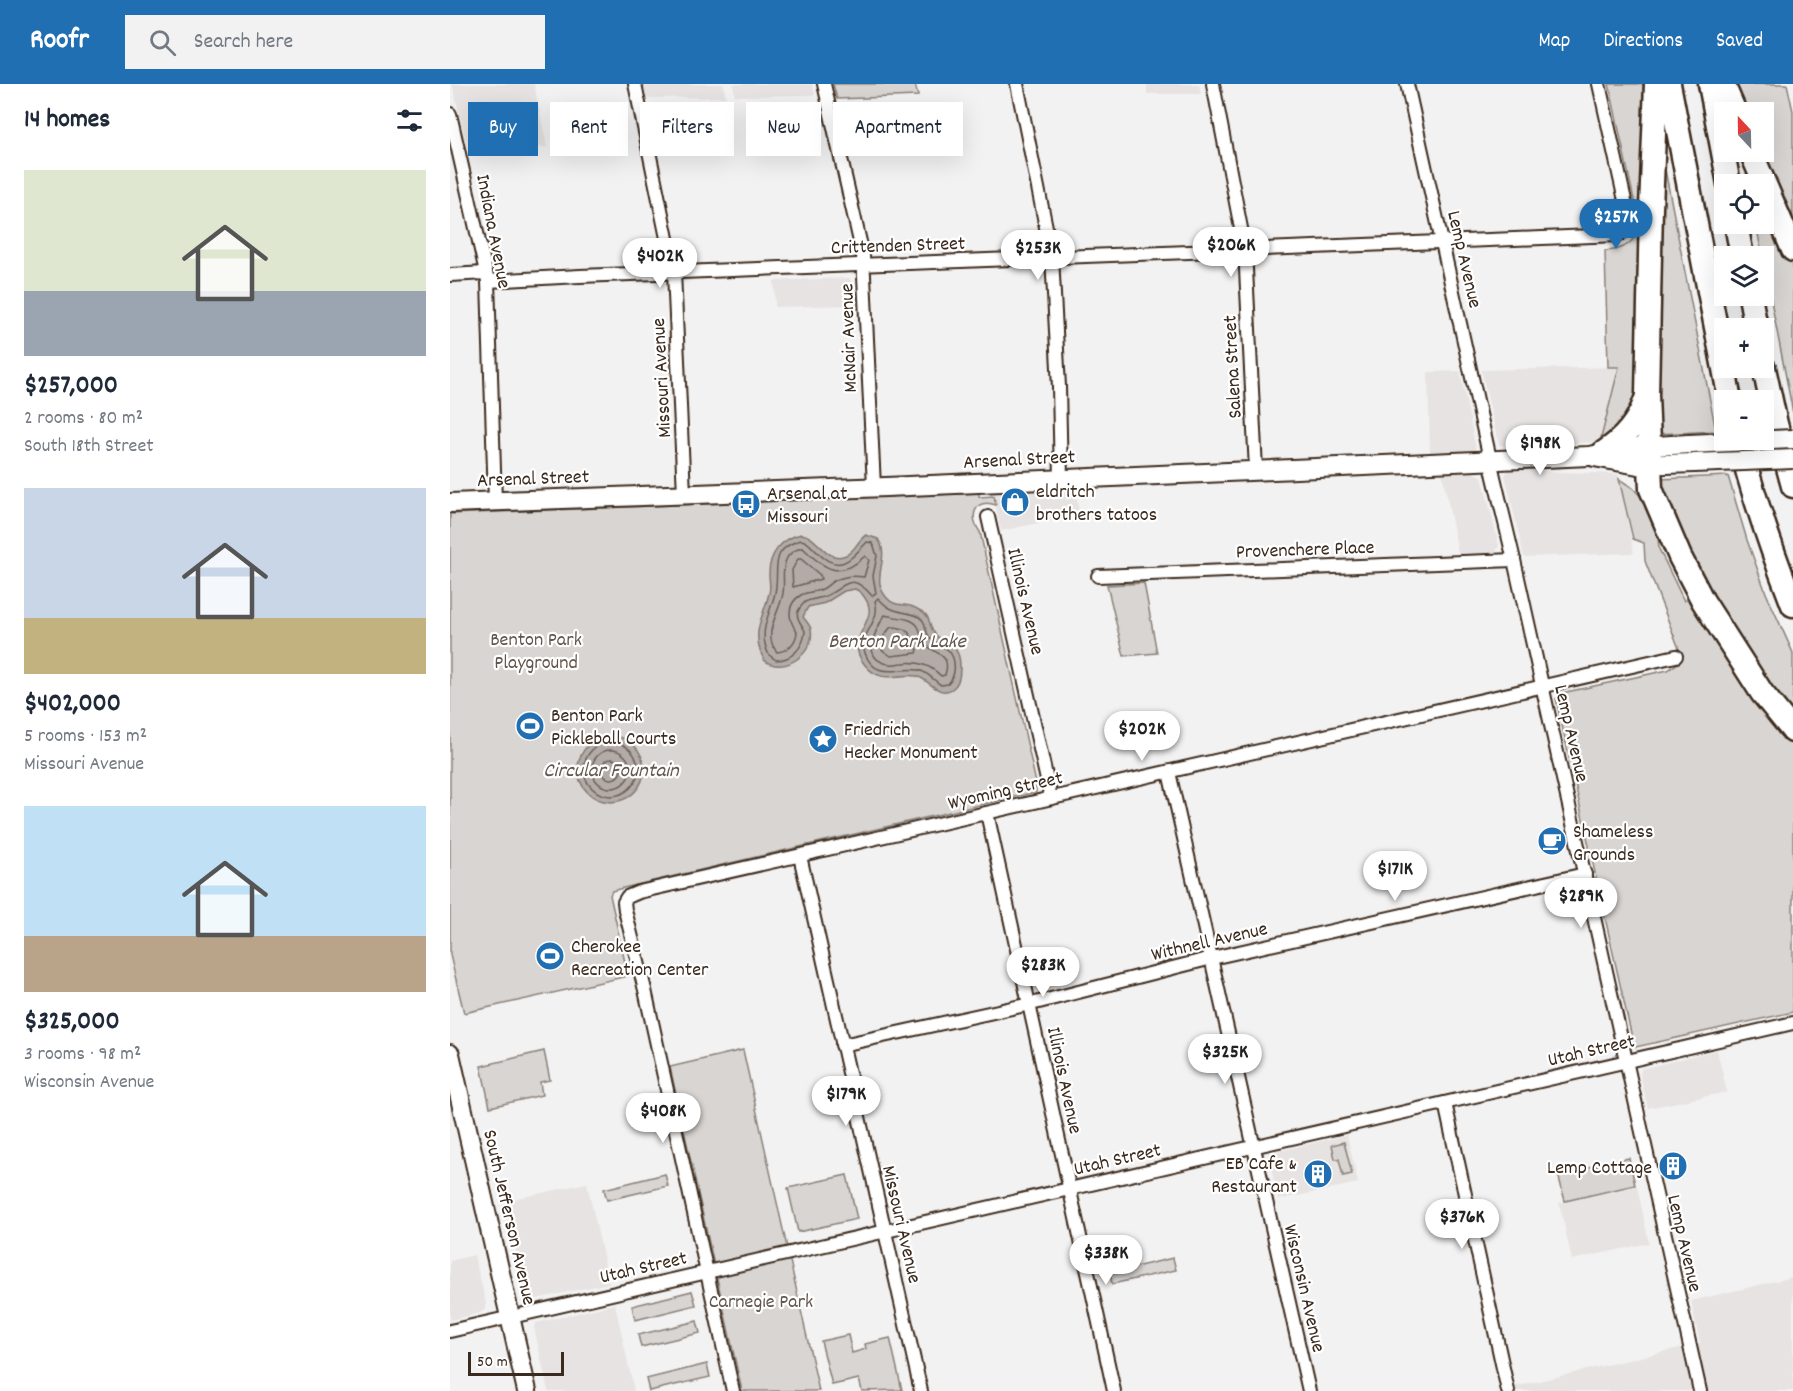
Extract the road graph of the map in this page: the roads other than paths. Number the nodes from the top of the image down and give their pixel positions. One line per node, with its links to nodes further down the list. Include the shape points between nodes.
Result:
1 (635, 84): 20 (street, Missouri Avenue)
2 (824, 84): 19 (street, McNair Avenue)
3 (1017, 84): 18 (street)
4 (1213, 84): 16 (street, Salena Street)
5 (1407, 84): 15 (street, Lemp Avenue)
6 (1599, 84): 15 (street, Crittenden Street, via 1628,214 1626,230 1618,235)
7 (1656, 84): 25 (highway)
8 (1669, 84): 24 (highway)
9 (1710, 84): 14 (highway)
10 (1723, 84): 11 (highway)
11 (1731, 102)
12 (450, 114): 22 (street, Indiana Avenue)
13 (1755, 162): 17 (highway)
14 (1727, 174)
15 (1443, 243): 16 (street, Crittenden Street); 31 (street, Lemp Avenue)
16 (1245, 249): 18 (street, Crittenden Street); 32 (street, Salena Street)
17 (1793, 250)
18 (1052, 257): 19 (street, Crittenden Street); 33 (street)
19 (864, 264): 20 (street, Crittenden Street); 35 (street, McNair Avenue)
20 (674, 272): 22 (street, Crittenden Street); 36 (street, Missouri Avenue)
21 (450, 275): 22 (street, Crittenden Street)
22 (487, 277): 37 (street, Indiana Avenue)
23 (1766, 378): 34 (highway)
24 (1728, 390)
25 (1647, 395): 28 (highway, via 1635,425 1615,445); 29 (highway)
26 (1793, 439): 29 (main road, Arsenal Street, bridge, via 1689,444)
27 (1741, 450): 42 (highway)
28 (1596, 454): 29 (main road, Arsenal Street); 31 (main road, Arsenal Street)
29 (1649, 455): 30 (main road, Arsenal Street, bridge, via 1694,463); 45 (highway, via 1653,495 1703,602 1762,693)
30 (1793, 459)
31 (1490, 460): 32 (main road, Arsenal Street); 40 (street, Lemp Avenue)
32 (1256, 470): 33 (main road, Arsenal Street)
33 (1061, 479): 35 (main road, Arsenal Street)
34 (1793, 486)
35 (874, 487): 36 (main road, Arsenal Street)
36 (684, 495): 37 (main road, Arsenal Street)
37 (495, 501): 38 (main road, Arsenal Street)
38 (450, 503)
39 (988, 517): 47 (street, Illinois Avenue)
40 (1514, 560): 41 (street, Provenchere Place); 44 (street, Lemp Avenue)
41 (1098, 576)
42 (1793, 605)
43 (1676, 656): 44 (street, Wyoming Street)
44 (1542, 687): 46 (street, Wyoming Street); 50 (street, Lemp Avenue)
45 (1793, 731)
46 (1169, 771): 47 (street, Wyoming Street); 51 (street, Wisconsin Avenue)
47 (1051, 798): 48 (street, Wyoming Street)
48 (987, 813): 49 (street, Wyoming Street); 52 (street, Illinois Avenue)
49 (800, 856): 54 (street, Missouri Avenue); 61 (street, Wyoming Street, via 633,894 626,899 625,910)
50 (1584, 874): 51 (street, Withnell Avenue); 56 (street, Lemp Avenue)
51 (1212, 958): 52 (street, Withnell Avenue); 58 (street, Wisconsin Avenue)
52 (1029, 1004): 54 (street, Withnell Avenue); 59 (street, Illinois Avenue)
53 (1793, 1023): 56 (street, Utah Street)
54 (842, 1045): 60 (street, Missouri Avenue)
55 (450, 1054): 62 (main road, South Jefferson Avenue)
56 (1626, 1061): 57 (street, Utah Street); 70 (street, Lemp Avenue)
57 (1445, 1103): 58 (street, Utah Street); 69 (street)
58 (1254, 1146): 59 (street, Utah Street); 68 (street, Wisconsin Avenue)
59 (1069, 1189): 60 (street, Utah Street); 67 (street, Illinois Avenue)
60 (885, 1231): 61 (street, Utah Street); 66 (street, Missouri Avenue)
61 (706, 1272): 62 (street, Utah Street); 65 (street)
62 (510, 1317): 63 (street, Utah Street); 64 (main road, South Jefferson Avenue)
63 (450, 1331)
64 (527, 1391)
65 (733, 1391)
66 (921, 1391)
67 (1114, 1391)
68 (1310, 1391)
69 (1508, 1391)
70 (1700, 1391)

